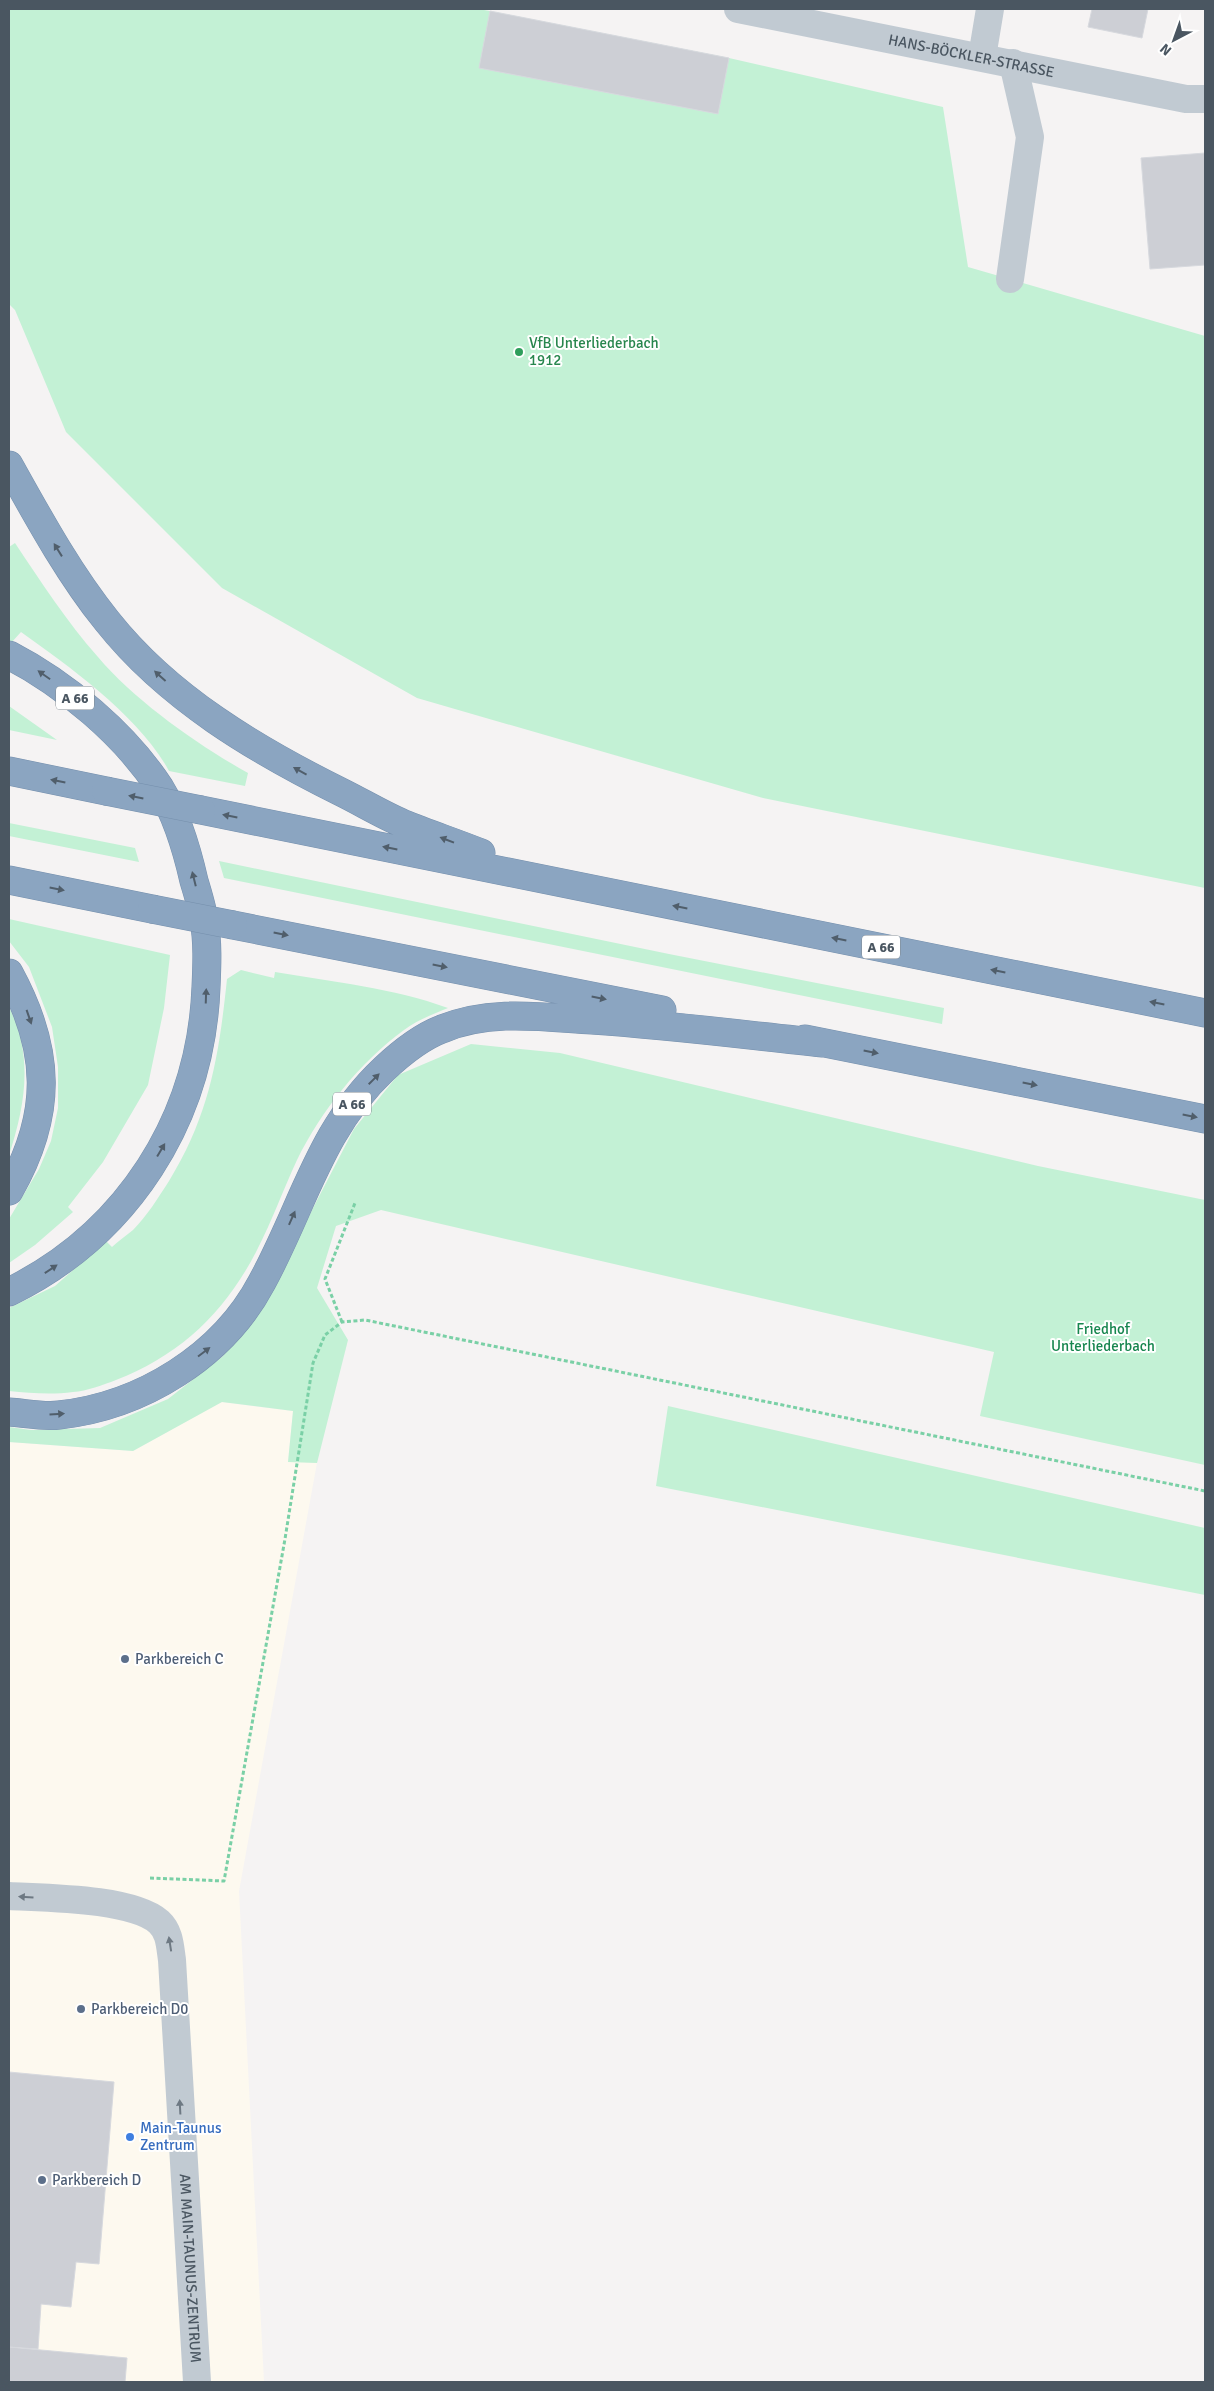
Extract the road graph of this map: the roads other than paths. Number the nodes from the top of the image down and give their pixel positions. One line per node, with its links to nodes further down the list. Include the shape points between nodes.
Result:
1 (738, 9): 3 (street, HANS-BÖCKLER-STRASSE)
2 (990, 9): 3 (street)
3 (982, 57): 4 (street, HANS-BÖCKLER-STRASSE)
4 (1013, 63): 5 (street, HANS-BÖCKLER-STRASSE, via 1186,99); 6 (street, via 1030,137)
5 (1205, 98)
6 (1010, 279)
7 (9, 465): 11 (highway, one-way to 7, via 402,823 300,772 198,707 135,653 106,621 64,561)
8 (9, 655): 17 (highway, A 66, one-way to 8, via 48,1272 93,1237 148,1172 184,1104 196,1066 205,1017 207,962 204,921 193,874 181,834 160,788 107,727 68,692)
9 (9, 771): 11 (highway, A 66, one-way to 9, bridge)
10 (9, 880): 14 (highway, A 66, one-way to 14, bridge)
11 (558, 882): 13 (highway, A 66, one-way to 11)
12 (9, 973): 16 (highway, one-way to 16, via 36,1034 43,1073 32,1141)
13 (1205, 1013)
14 (823, 1042): 15 (highway, A 66, one-way to 15); 18 (highway, A 66, one-way to 14, via 58,1416 120,1402 163,1383 211,1347 240,1316 262,1283 314,1166 358,1096 403,1052 440,1029 486,1017 528,1016 626,1022)
15 (1205, 1119)
16 (9, 1191)
17 (9, 1292)
18 (9, 1412)
19 (9, 1896): 20 (street, AM MAIN-TAUNUS-ZENTRUM, one-way to 19, via 168,1934 159,1922 129,1908)
20 (197, 2382)

